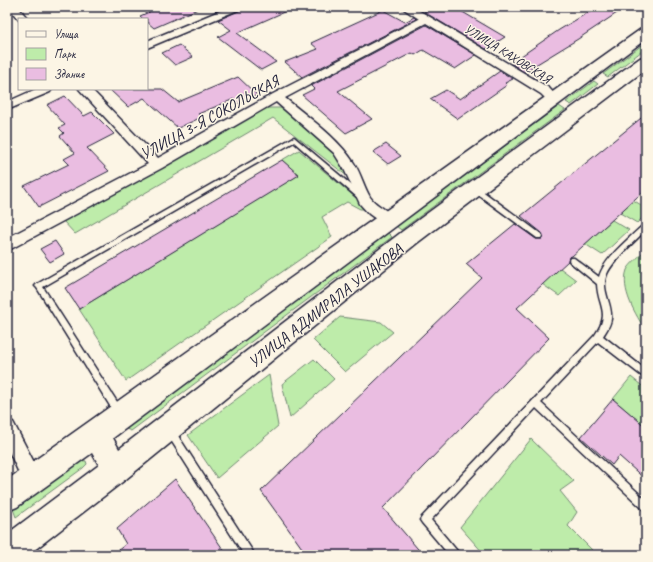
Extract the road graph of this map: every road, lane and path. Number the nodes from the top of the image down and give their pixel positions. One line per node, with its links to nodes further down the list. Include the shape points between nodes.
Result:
1 (237, 7): 7 (street)
2 (406, 7): 5 (street, УЛИЦА КАХОВСКАЯ)
3 (13, 8): 4 (street)
4 (22, 18)
5 (427, 19): 13 (street, УЛИЦА 3-Я СОКОЛЬСКАЯ); 14 (street, УЛИЦА КАХОВСКАЯ, via 545,91)
6 (646, 32): 9 (main road, УЛИЦА АДМИРАЛА УШАКОВА)
7 (148, 45)
8 (646, 61): 10 (main road, УЛИЦА АДМИРАЛА УШАКОВА)
9 (594, 69): 10 (main road, via 599,80); 14 (main road, УЛИЦА АДМИРАЛА УШАКОВА)
10 (616, 82): 17 (main road, УЛИЦА АДМИРАЛА УШАКОВА)
11 (44, 90): 15 (street)
12 (86, 90): 16 (street)
13 (277, 97): 16 (street, УЛИЦА 3-Я СОКОЛЬСКАЯ); 18 (street, via 338,150 350,167)
14 (553, 99): 19 (main road, УЛИЦА АДМИРАЛА УШАКОВА)
15 (7, 106)
16 (157, 165): 22 (street, УЛИЦА 3-Я СОКОЛЬСКАЯ)
17 (474, 188): 21 (lane); 30 (main road, УЛИЦА АДМИРАЛА УШАКОВА)
18 (365, 200): 19 (street); 28 (lane, via 294,139 39,286)
19 (388, 220): 28 (main road, УЛИЦА АДМИРАЛА УШАКОВА)
20 (646, 226): 24 (lane, via 611,262 603,273)
21 (540, 236)
22 (7, 245)
23 (572, 260): 24 (lane)
24 (601, 283): 25 (lane, via 608,318 603,332)
25 (598, 337): 26 (lane); 27 (lane)
26 (646, 375)
27 (536, 403): 35 (lane); 38 (lane, via 425,520)
28 (121, 416): 31 (main road, УЛИЦА АДМИРАЛА УШАКОВА)
29 (7, 428): 33 (street)
30 (168, 428): 32 (main road, УЛИЦА АДМИРАЛА УШАКОВА); 37 (lane)
31 (96, 434): 32 (main road); 33 (main road, УЛИЦА АДМИРАЛА УШАКОВА)
32 (116, 469): 36 (main road, УЛИЦА АДМИРАЛА УШАКОВА)
33 (32, 479): 34 (main road, УЛИЦА АДМИРАЛА УШАКОВА)
34 (7, 497)
35 (646, 506)
36 (7, 553)
37 (250, 555)
38 (455, 555)

